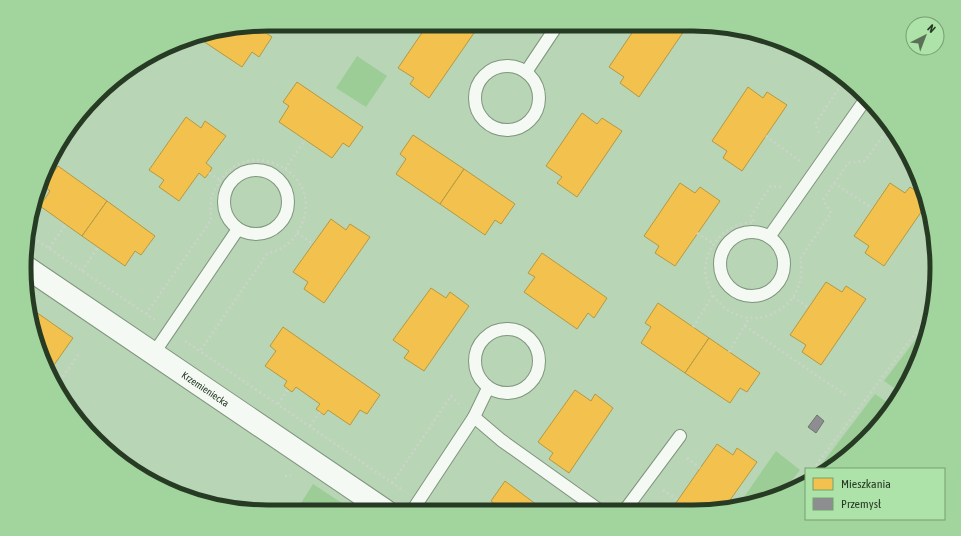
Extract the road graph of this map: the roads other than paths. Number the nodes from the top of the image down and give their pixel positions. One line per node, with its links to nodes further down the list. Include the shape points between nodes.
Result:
1 (553, 31): 2 (lane)
2 (526, 72): 2 (lane, via 504,65 489,71 476,87 474,98 477,110 489,124 501,130 517,128 530,121 538,106 538,87)
3 (863, 103): 5 (lane)
4 (238, 229): 4 (lane, via 250,234 267,233 279,225 288,210 287,192 283,184 268,172 254,170 238,175 226,191 226,215); 7 (lane)
5 (769, 237): 5 (lane, via 749,232 733,237 721,253 719,264 722,276 734,291 746,296 757,295 774,287 783,272 782,254 779,246)
6 (31, 270): 7 (street, Krzemieniecka)
7 (154, 353): 11 (street, Krzemieniecka)
8 (488, 388): 8 (lane, via 501,393 517,392 529,384 538,369 537,351 529,338 518,331 504,329 488,334 476,350 474,361 476,373); 9 (lane)
9 (474, 417): 12 (lane); 13 (lane, via 501,440)
10 (680, 436): 14 (lane)
11 (377, 505)
12 (416, 505)
13 (592, 505)
14 (629, 505)

